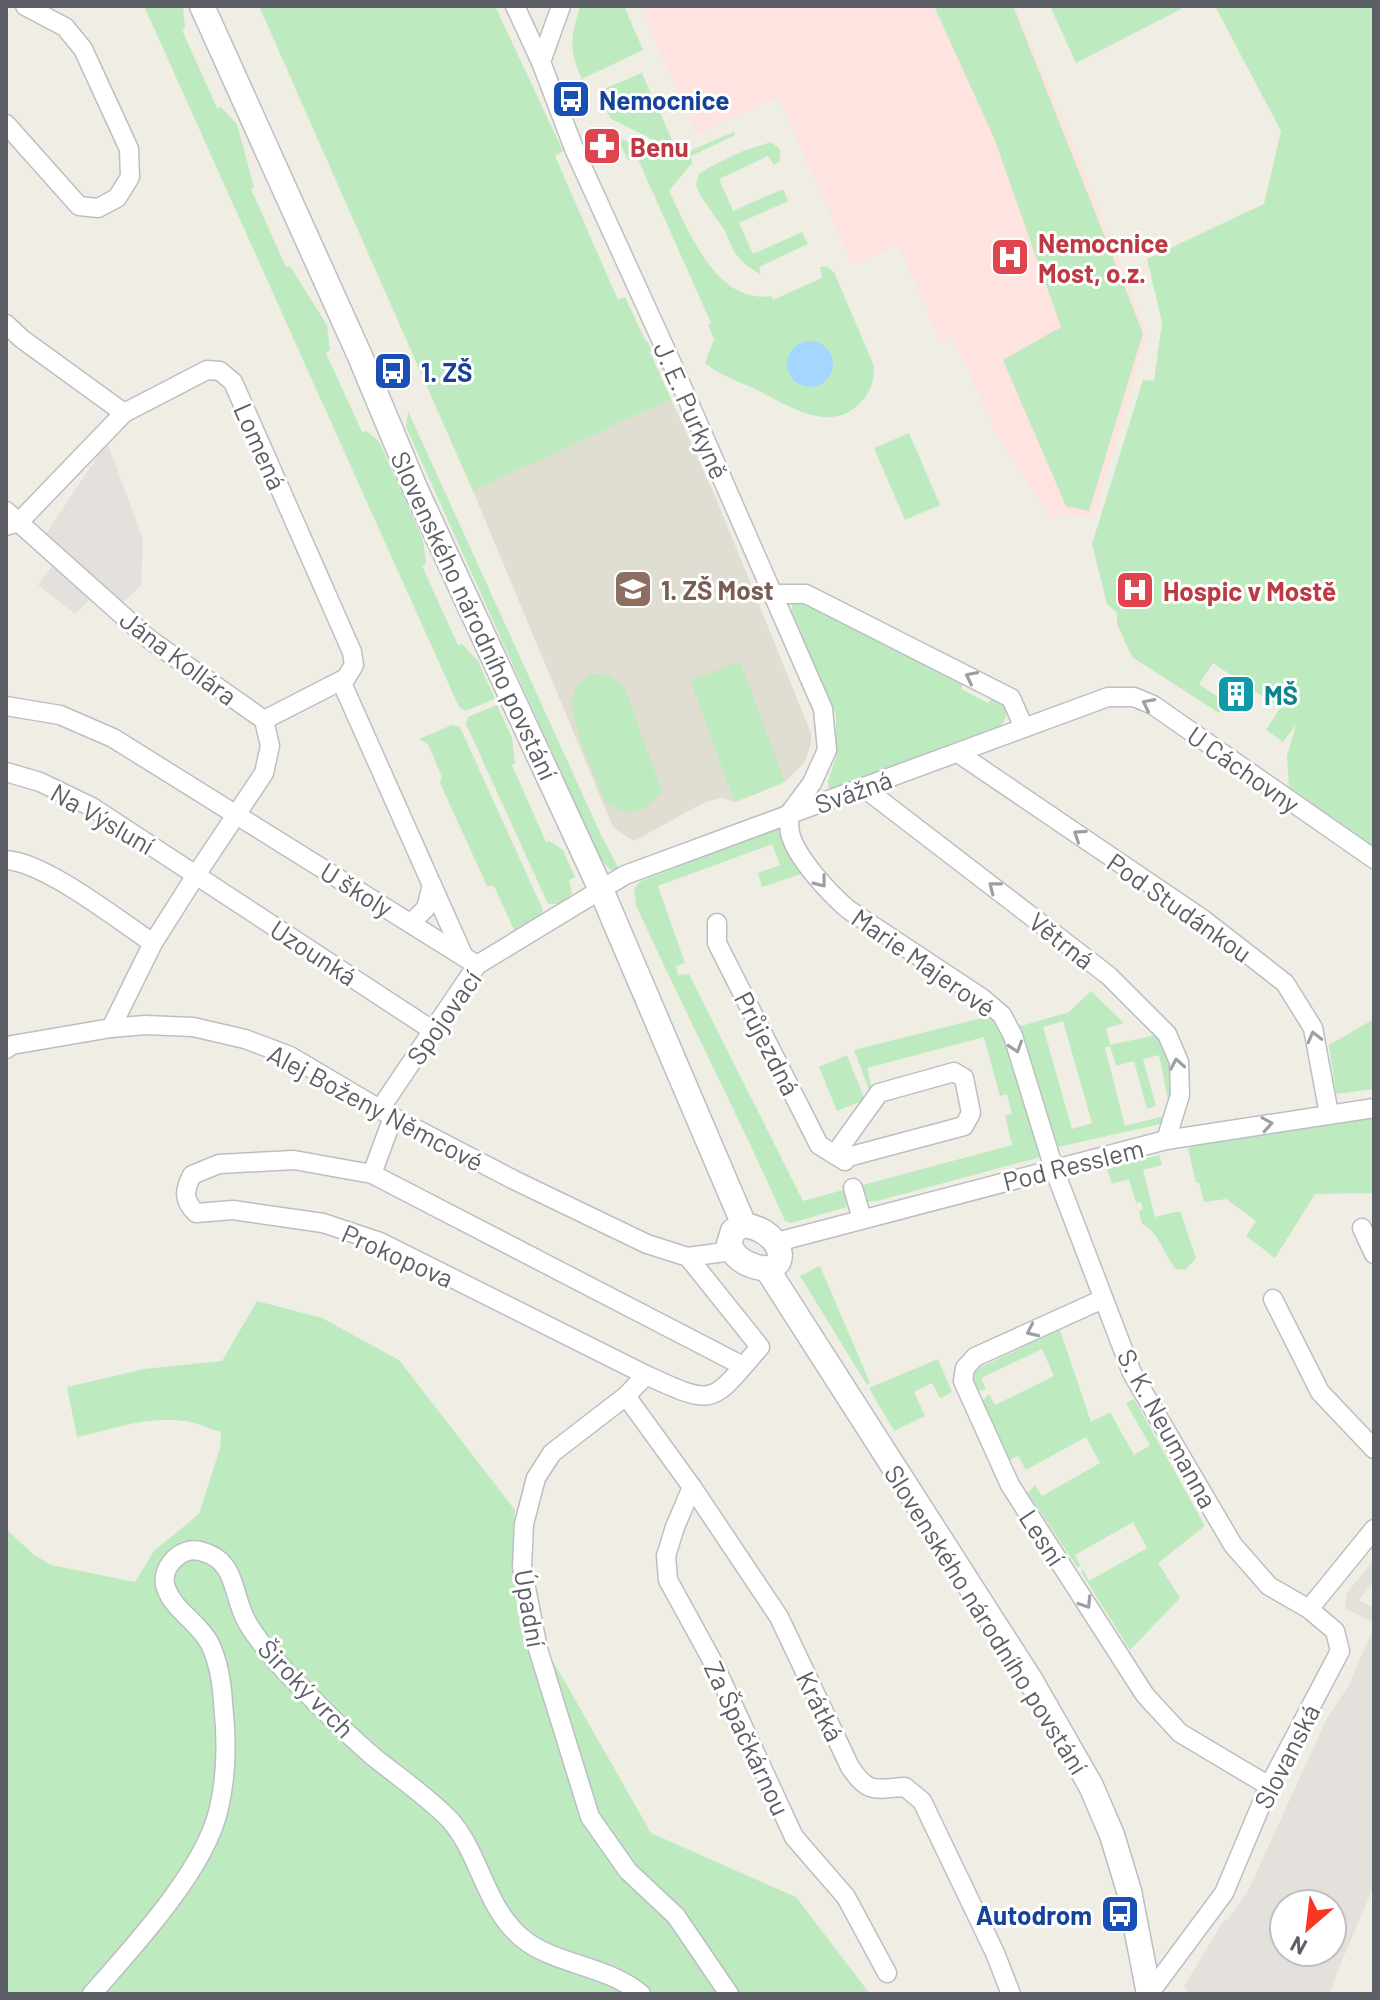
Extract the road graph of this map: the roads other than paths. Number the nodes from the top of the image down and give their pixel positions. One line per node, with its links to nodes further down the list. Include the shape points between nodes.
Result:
1 (25, 6): 6 (street, via 65,27 83,49 129,149 130,177 117,198 98,208 79,206)
2 (202, 6): 25 (street, Slovenského národního povstání, via 415,488)
3 (515, 6): 5 (street, J. E. Purkyně)
4 (561, 6): 5 (street)
5 (541, 62): 10 (street, J. E. Purkyně, via 575,151)
6 (8, 130)
7 (6, 324): 8 (street)
8 (124, 413): 9 (street, Lomená); 11 (street, Lomená, via 207,370 220,371 233,382 352,652 354,665)
9 (10, 520): 14 (street, Jána Kollára, via 149,639)
10 (773, 594): 15 (street, one-way to 10, via 1011,698 806,594); 20 (street, J. E. Purkyně, via 823,709 827,750)
11 (341, 681): 14 (street); 24 (street)
12 (1108, 697): 15 (street, Svážná); 21 (street, U Cáchovny, one-way to 12, via 1153,705 1134,697)
13 (6, 706): 19 (street, U školy, via 60,715 113,738)
14 (264, 720): 19 (street, Jána Kollára, via 270,746 264,773)
15 (1024, 728): 16 (street, Svážná)
16 (958, 753): 18 (street, Svážná); 35 (street, Pod Studánkou, one-way to 16, via 1313,1028 1285,983 1204,920)
17 (6, 772): 23 (street, Na Výsluní, via 92,807)
18 (863, 787): 20 (street, Svážná); 36 (street, Větrná, one-way to 18, via 1180,1095 1179,1062 1167,1034 1109,976)
19 (237, 813): 23 (street, Jána Kollára); 26 (street, U školy)
20 (789, 814): 25 (street, Svážná, via 625,875); 38 (street, Marie Majerové, one-way to 38, via 790,835 829,893 1002,1015)
21 (1374, 859)
22 (6, 860): 28 (street, via 41,869)
23 (196, 875): 28 (street, Jána Kollára); 31 (street, Uzounká)
24 (432, 885): 26 (street, via 426,908); 29 (street)
25 (602, 892): 29 (street, Spojovací); 42 (street, Slovenského národního povstání)
26 (411, 923): 29 (street, U školy)
27 (717, 923): 37 (street, Průjezdná, via 717,943 819,1145)
28 (153, 943): 30 (street, Jána Kollára)
29 (471, 961): 31 (street, Spojovací)
30 (111, 1028): 32 (street, Alej Boženy Němcové); 34 (street, Alej Boženy Němcové, via 181,1026 245,1039 290,1056)
31 (432, 1030): 34 (street, Spojovací)
32 (8, 1044)
33 (1374, 1108): 35 (street, Pod Resslem)
34 (386, 1113): 39 (street); 47 (street, Alej Boženy Němcové, via 633,1237)
35 (1329, 1114): 36 (street, Pod Resslem, one-way to 35)
36 (1166, 1140): 38 (street, Pod Resslem)
37 (842, 1160): 37 (street, via 964,1126 971,1113 964,1078 954,1072 879,1093)
38 (1054, 1169): 41 (street, Pod Resslem); 49 (street, S. K. Neumanna)
39 (372, 1174): 51 (street, Prokopova); 52 (street, Prokopova, via 294,1160 219,1164 192,1175 185,1190 187,1204 196,1213 233,1210 323,1223 380,1242)
40 (853, 1188): 41 (street)
41 (862, 1219): 44 (street, Pod Resslem)
42 (744, 1225): 44 (street); 45 (street, via 733,1231)
43 (1362, 1228): 46 (street)
44 (777, 1242): 48 (street, via 781,1255)
45 (732, 1251): 47 (street, Alej Boženy Němcové); 48 (street, via 745,1263)
46 (1374, 1254)
47 (688, 1257): 51 (street, via 760,1347)
48 (767, 1269): 64 (street, Slovenského národního povstání, via 1031,1681 1091,1786 1129,1891)
49 (1103, 1299): 57 (street, S. K. Neumanna, via 1132,1373 1233,1545 1269,1586); 58 (street, Lesní, one-way to 58, via 975,1357 965,1368 963,1381 1010,1485 1145,1695 1180,1733)
50 (1273, 1299): 54 (street, via 1320,1392)
51 (743, 1366): 52 (street, Prokopova, via 721,1391 708,1397)
52 (646, 1375): 53 (street, Úpadní)
53 (626, 1396): 55 (street, Krátká); 62 (street, Úpadní, via 552,1453 536,1478 524,1524 522,1567 538,1649 590,1817 628,1871 676,1916)
54 (1374, 1449)
55 (692, 1487): 59 (street, Za Špačkárnou, via 666,1556 668,1580 714,1664 794,1837 846,1897); 63 (street, Krátká, via 779,1617 862,1784 875,1789 905,1787 922,1801)
56 (1374, 1529): 57 (street)
57 (1309, 1609): 58 (street, Slovanská, via 1335,1631 1340,1651)
58 (1269, 1786): 64 (street, Slovanská, via 1224,1893)
59 (887, 1973)
60 (92, 1994): 61 (street, Široký vrch, via 148,1930 204,1850 218,1811 226,1751 215,1658 210,1643 164,1584 174,1558 197,1550 226,1565 247,1622 300,1687 448,1818 463,1836 490,1898 520,1936)
61 (641, 1994)
62 (729, 1994)
63 (1011, 1994)
64 (1149, 1994)

